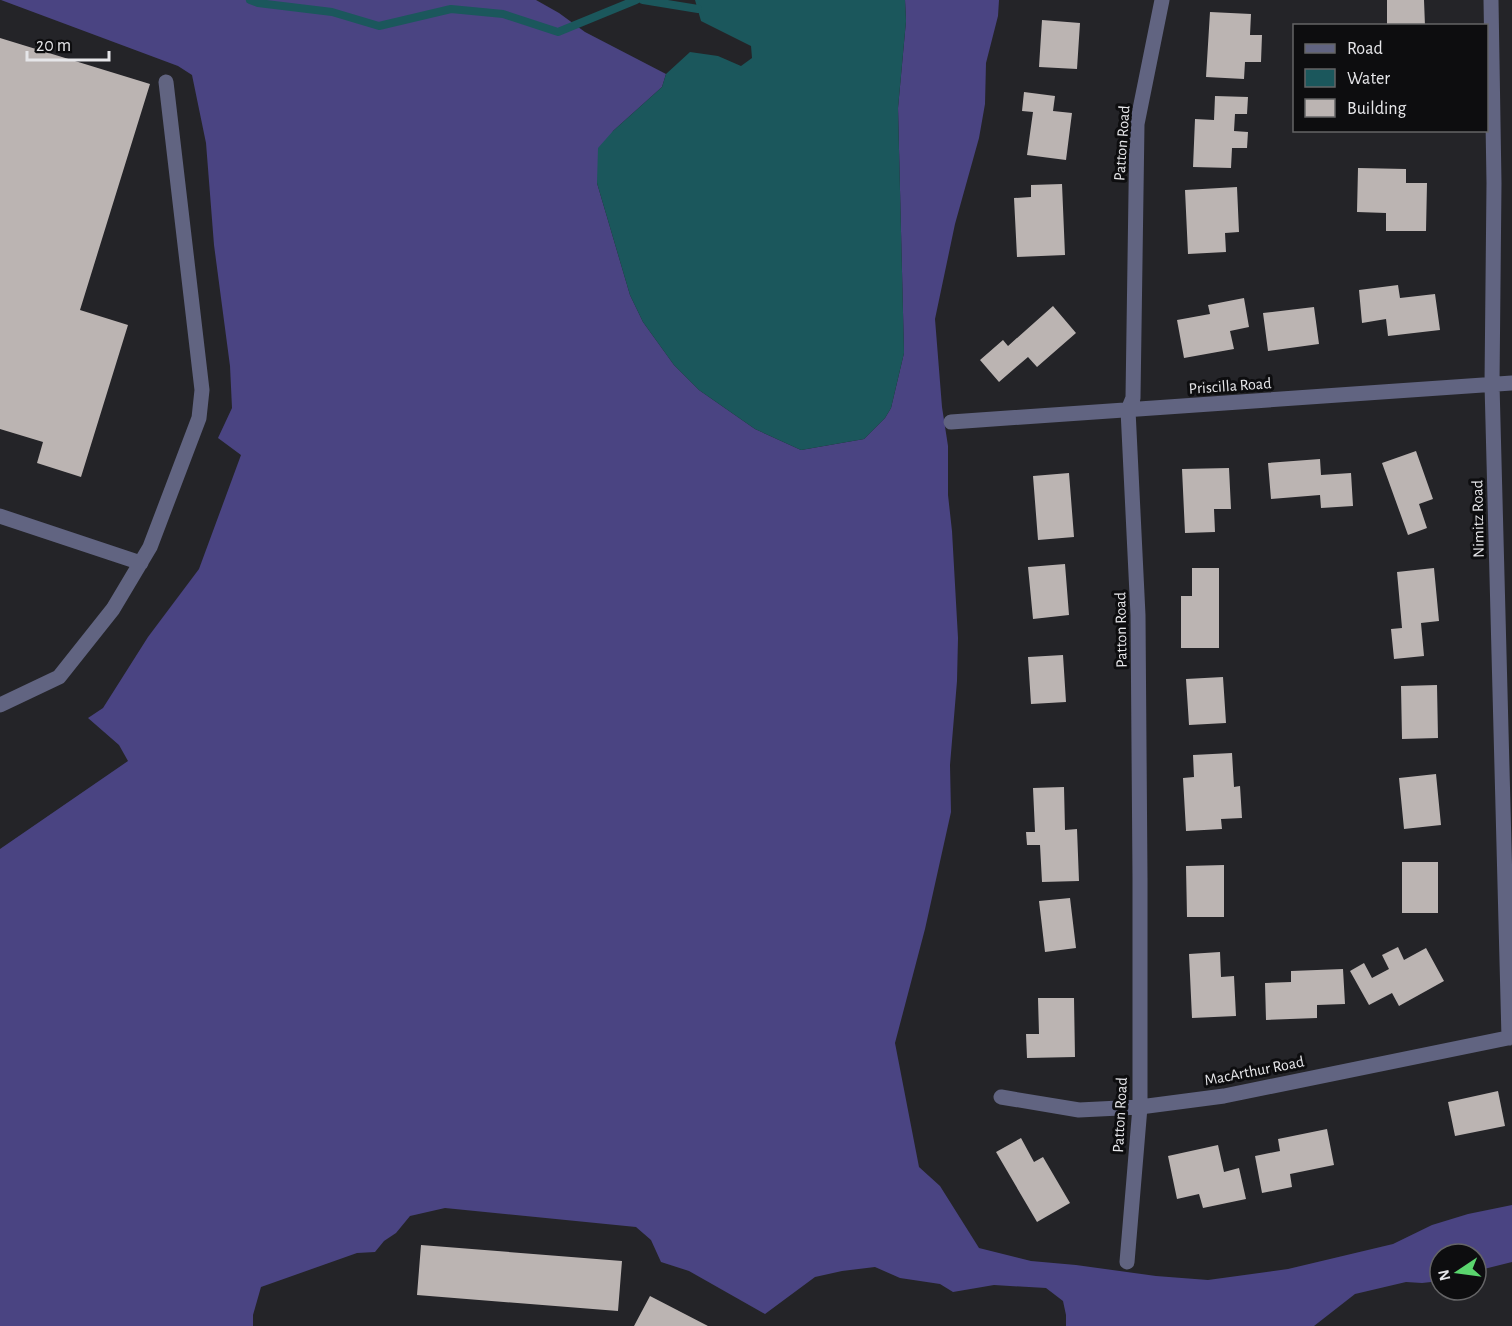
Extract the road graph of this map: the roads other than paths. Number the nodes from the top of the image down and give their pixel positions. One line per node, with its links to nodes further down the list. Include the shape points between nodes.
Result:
1 (1162, 0): 6 (street, Patton Road, via 1137,124 1132,398)
2 (1491, 0): 5 (street, Nimitz Road)
3 (166, 82): 9 (street, via 202,390 199,418)
4 (1512, 383): 5 (street, Priscilla Road)
5 (1492, 384): 6 (street, Priscilla Road); 11 (street, Nimitz Road)
6 (1128, 410): 7 (street, Priscilla Road); 13 (street, Patton Road, via 1138,615)
7 (951, 423)
8 (0, 516): 9 (street)
9 (141, 563): 10 (street, via 113,609 59,677)
10 (0, 705)
11 (1511, 1037): 13 (street, MacArthur Road, via 1224,1096)
12 (1001, 1097): 13 (street, MacArthur Road, via 1079,1110)
13 (1140, 1107): 14 (street, Patton Road)
14 (1127, 1262)

